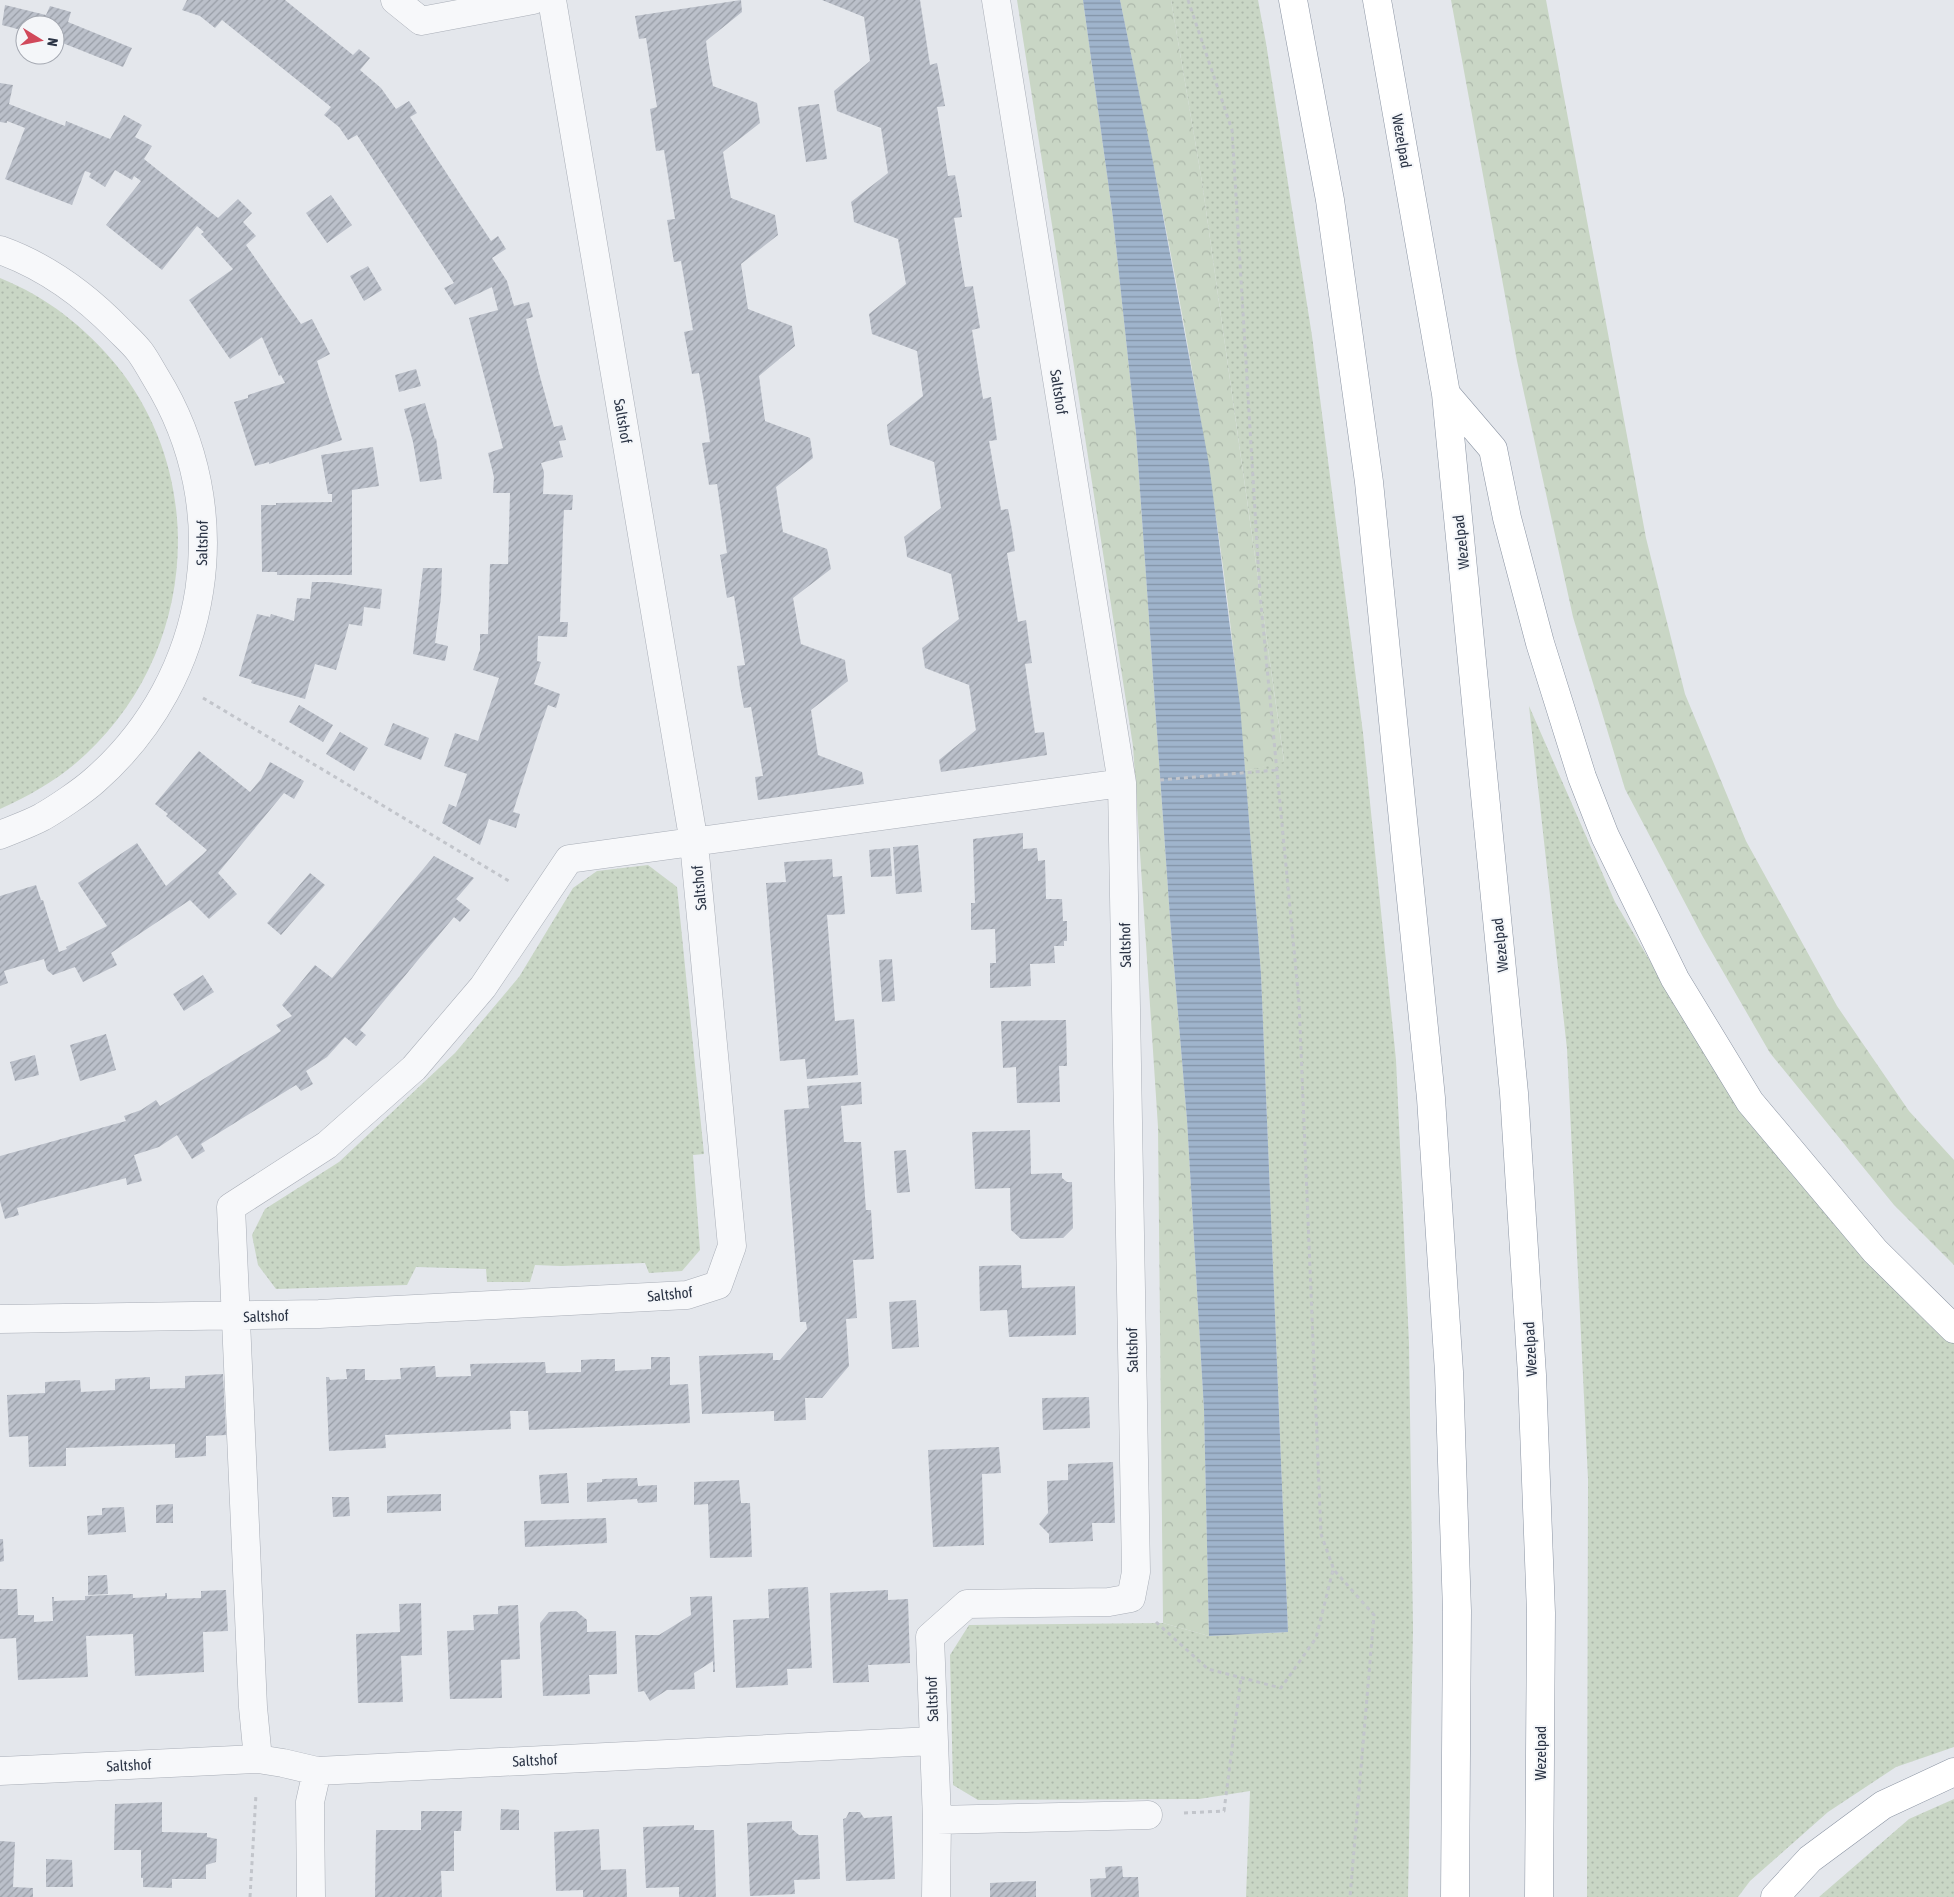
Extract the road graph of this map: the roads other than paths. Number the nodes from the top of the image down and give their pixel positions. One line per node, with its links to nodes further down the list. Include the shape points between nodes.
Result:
1 (395, 0): 2 (street, via 420,22)
2 (533, 0)
3 (552, 0): 11 (street, Saltshof)
4 (996, 0): 9 (street, Saltshof)
5 (1293, 0): 24 (highway, via 1330,200 1369,482 1431,1098 1449,1372 1456,1601)
6 (1377, 0): 8 (highway, Wezelpad)
7 (0, 250): 10 (street, Saltshof, via 54,276 100,310 140,352 170,401 191,454 202,511 203,568 193,625 173,679 139,734 95,780 42,817)
8 (1446, 394): 14 (highway, via 1493,449 1537,633 1582,777 1605,836 1675,979 1750,1102 1875,1251); 25 (highway, Wezelpad, via 1514,1093 1531,1366 1540,1613)
9 (1122, 783): 11 (street, Saltshof); 15 (street, Saltshof, via 1136,1572 1131,1598 1109,1602 967,1604 930,1637)
10 (0, 835)
11 (694, 843): 12 (street, Saltshof, via 569,859 483,988 414,1068 327,1145 231,1207); 12 (street, Saltshof, via 732,1246 718,1285 686,1295)
12 (235, 1317): 13 (street, Saltshof); 16 (street, Saltshof, via 252,1697)
13 (0, 1319)
14 (1954, 1329)
15 (933, 1740): 18 (street, Saltshof); 21 (street, Saltshof)
16 (258, 1759): 17 (street, Saltshof); 18 (street, Saltshof)
17 (0, 1771)
18 (317, 1771): 22 (street, via 310,1802)
19 (1954, 1772): 26 (highway, via 1883,1805 1810,1859)
20 (1148, 1815): 21 (street)
21 (937, 1820): 23 (street, Saltshof)
22 (311, 1897)
23 (936, 1897)
24 (1455, 1897)
25 (1539, 1897)
26 (1775, 1897)

